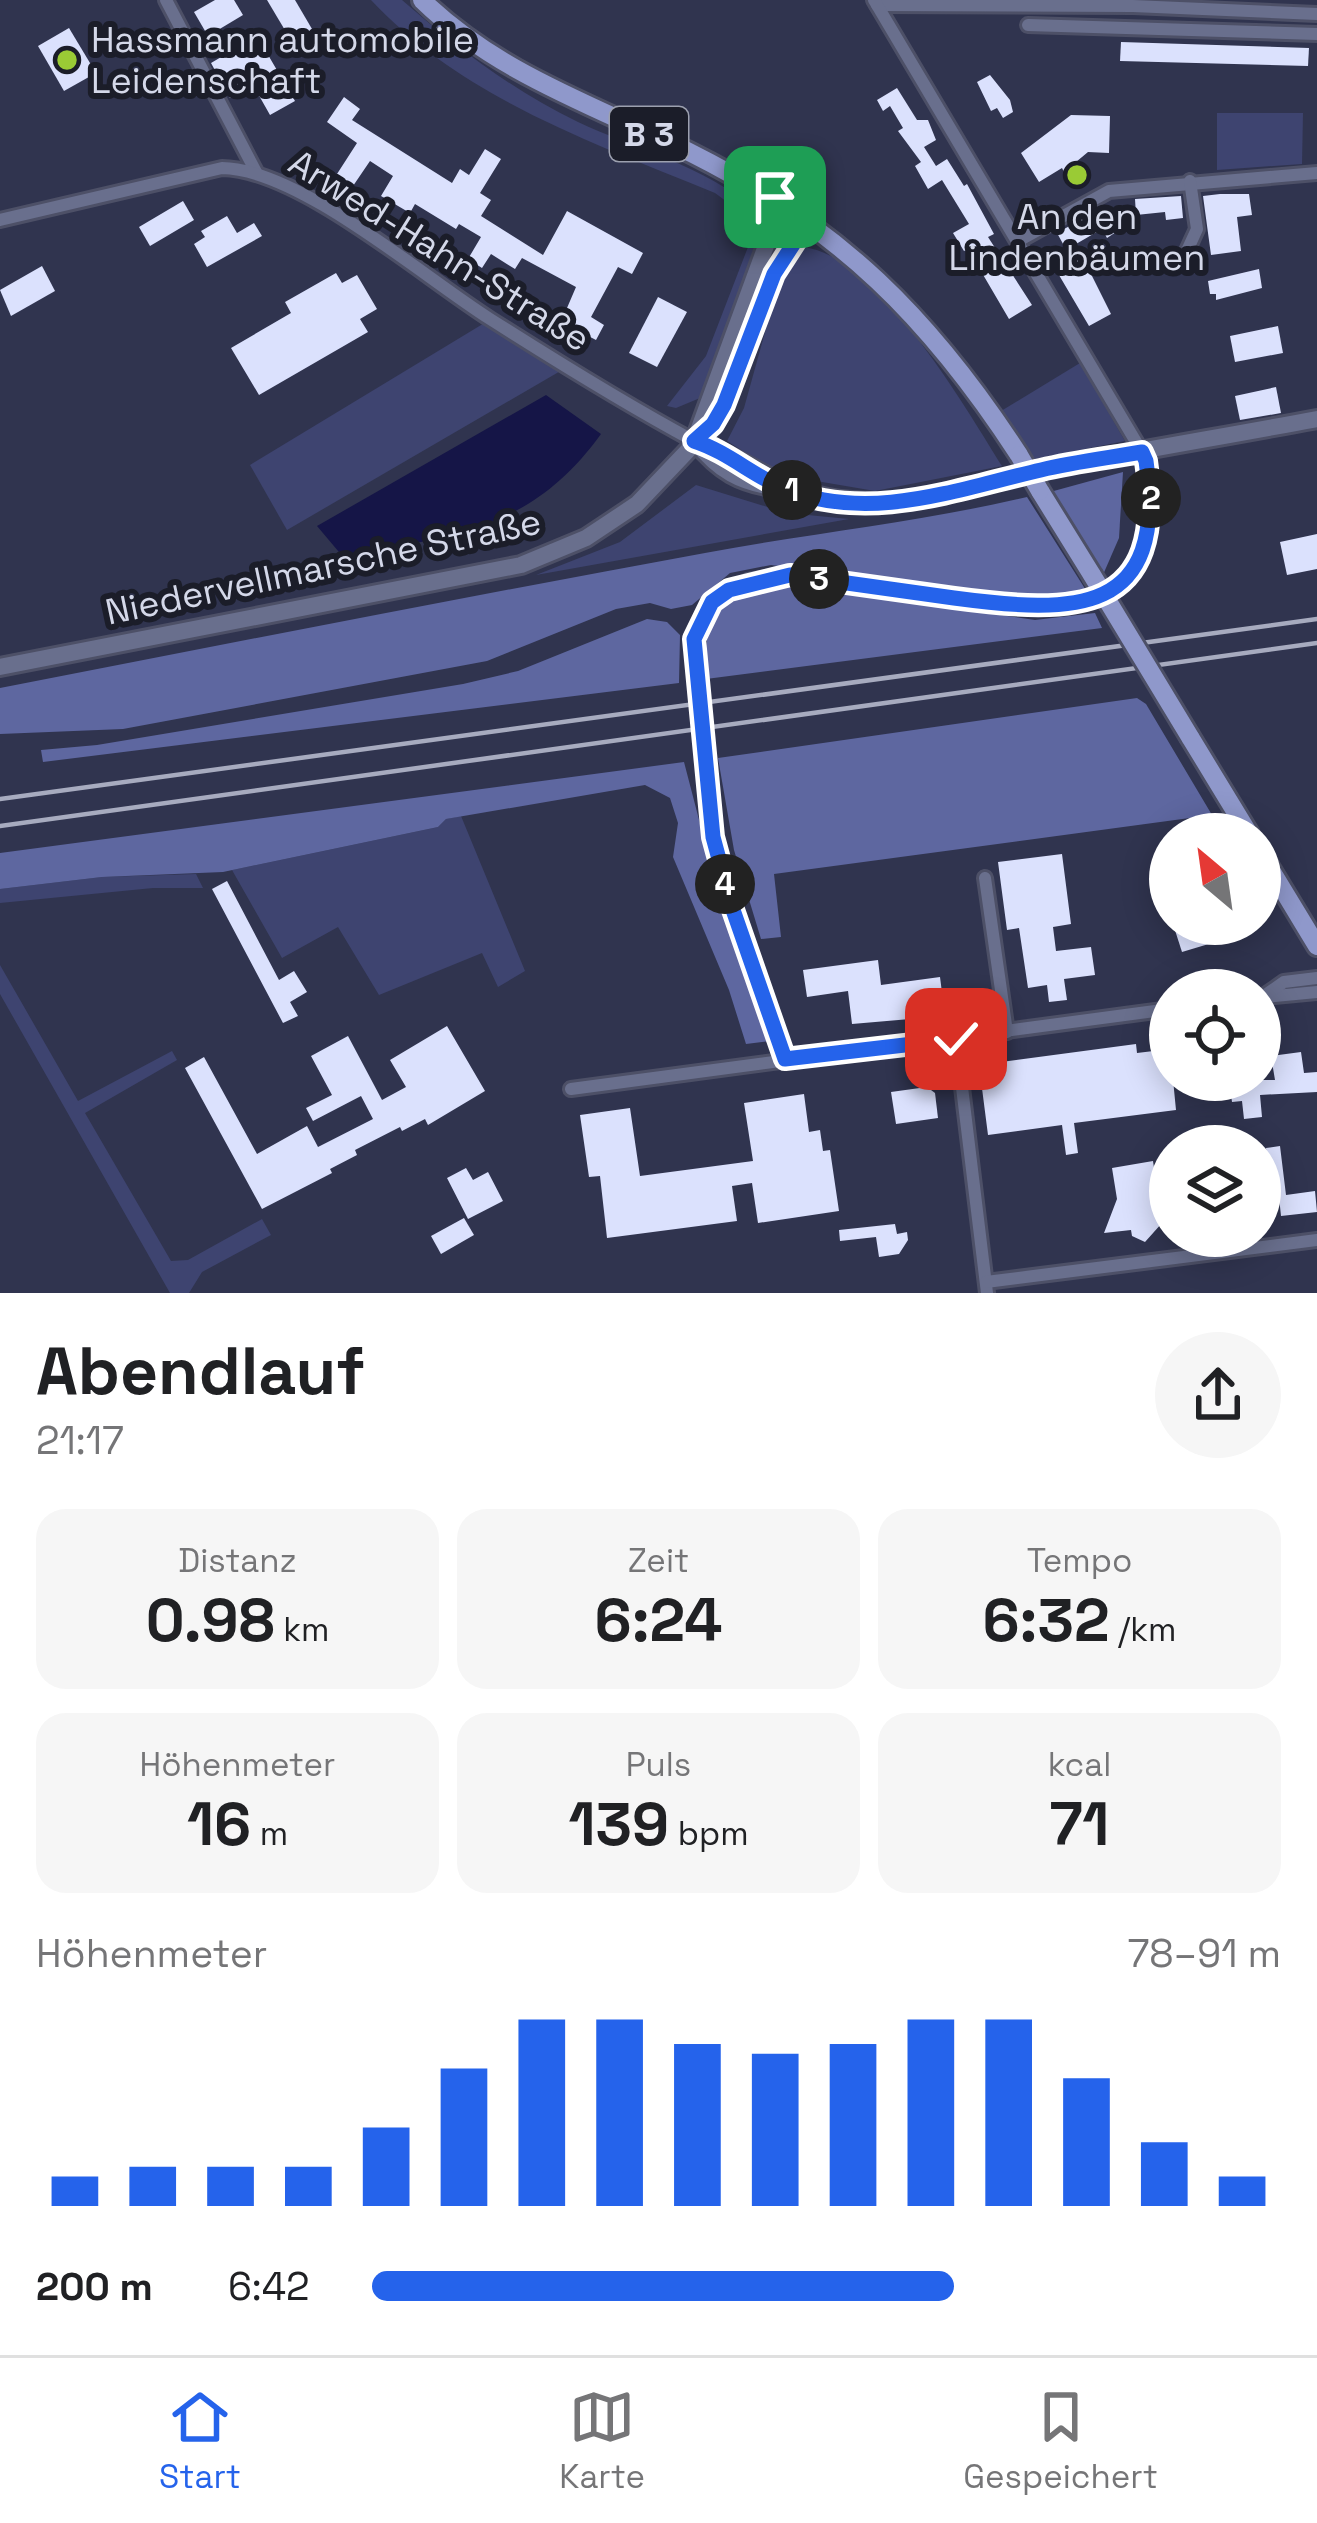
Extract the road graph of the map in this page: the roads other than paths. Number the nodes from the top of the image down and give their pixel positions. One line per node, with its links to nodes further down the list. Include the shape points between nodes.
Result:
1 (166, 0): 8 (street)
2 (422, 0): 11 (main road, B 3, via 547,88)
3 (876, 2): 4 (street); 14 (street)
4 (1145, 4): 5 (street)
5 (1317, 14)
6 (1028, 25): 7 (street)
7 (1317, 34)
8 (256, 172): 12 (street, Arwed-Hahn-Straße, via 222,168); 18 (street, Arwed-Hahn-Straße)
9 (1317, 172): 10 (street)
10 (1190, 181): 14 (street, via 1109,190); 16 (street, via 1197,229)
11 (748, 184): 13 (main road, B 3); 15 (main road)
12 (0, 220)
13 (809, 220): 15 (main road, via 780,227); 18 (main road, Niedervellmarsche Straße, via 774,274 724,405); 21 (main road, B 3, bridge, via 939,342 1019,455)
14 (1018, 241): 19 (street)
15 (767, 243): 18 (main road)
16 (1186, 253)
17 (1317, 419): 19 (main road)
18 (694, 441): 19 (main road, via 784,488 879,503 928,500); 20 (main road, Niedervellmarsche Straße, via 637,504 586,538 521,565)
19 (1142, 452): 32 (street, bridge, via 1152,501 1141,554 1125,578 1087,603 1033,608 790,575 712,602 694,639 703,756 722,872)
20 (0, 667)
21 (1236, 813)
22 (985, 878): 30 (street)
23 (1281, 887): 24 (main road)
24 (1317, 946)
25 (1317, 978): 26 (street)
26 (1281, 984)
27 (1317, 992): 28 (street)
28 (1281, 996)
29 (1149, 1012): 30 (street)
30 (1006, 1032): 31 (street)
31 (956, 1039): 32 (street); 35 (street)
32 (785, 1059): 33 (street)
33 (571, 1089)
34 (1317, 1240): 35 (street)
35 (987, 1288)

